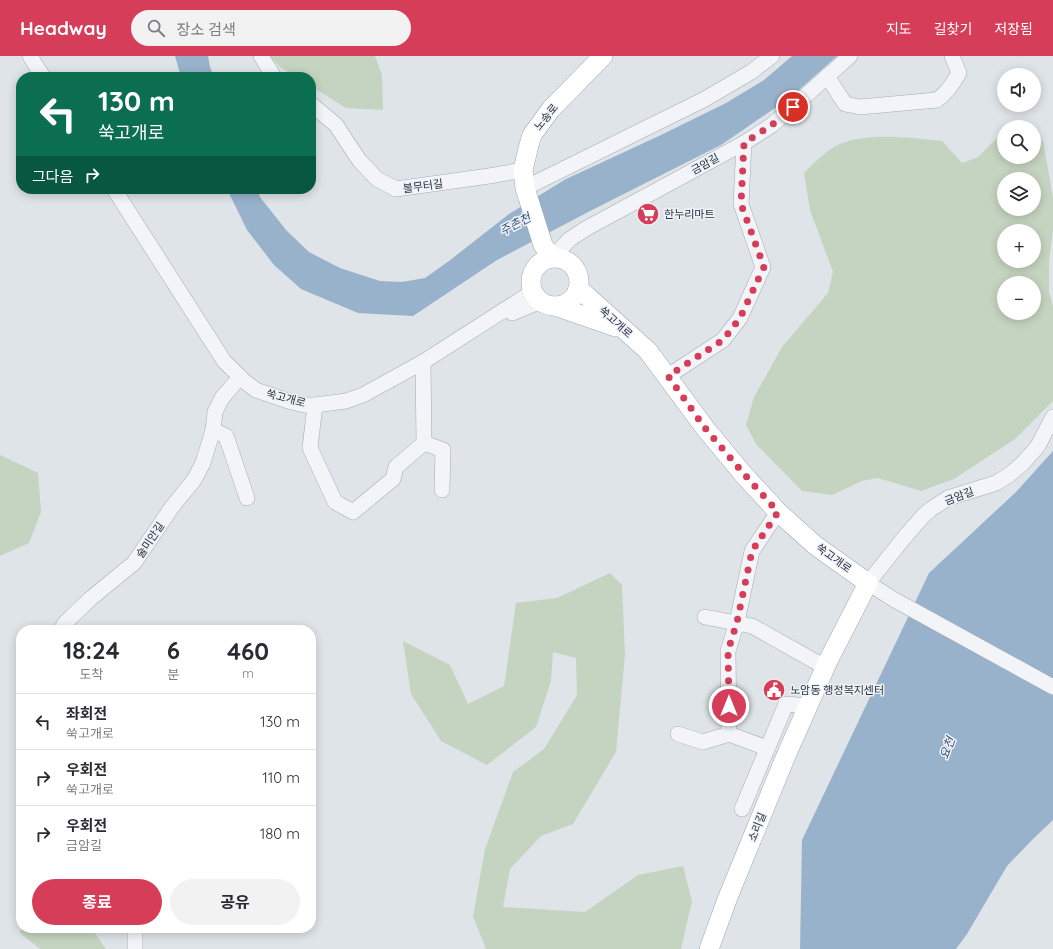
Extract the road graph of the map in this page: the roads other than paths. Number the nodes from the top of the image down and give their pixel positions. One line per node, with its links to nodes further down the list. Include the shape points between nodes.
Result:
1 (30, 56): 7 (street)
2 (261, 56): 8 (street)
3 (603, 56): 12 (main road, 노송로, via 551,109 532,136)
4 (772, 56): 12 (street, 불무터길, via 705,99)
5 (850, 56): 9 (street, 금암길)
6 (952, 56): 9 (street, via 959,73 954,83 937,100 860,107 845,104)
7 (41, 72)
8 (271, 72)
9 (827, 76): 11 (street, 금암길, via 772,125)
10 (316, 108): 12 (street, 불무터길, via 336,125 359,160 377,179 396,189 489,176)
11 (744, 143): 14 (street, 금암길); 19 (street, via 741,204 764,267 740,318 723,340)
12 (525, 184): 14 (main road)
13 (117, 194): 20 (street, 쑥고개로, via 224,361)
14 (548, 251): 15 (main road, via 574,267 578,273); 16 (main road, via 544,261 533,272 532,280)
15 (578, 288): 16 (main road, via 570,301 563,304); 17 (main road, 쑥고개로)
16 (543, 299): 17 (main road); 18 (street, 쑥고개로, via 478,327)
17 (625, 330): 19 (main road, 쑥고개로, via 648,351)
18 (423, 362): 21 (street, 쑥고개로, via 363,395 346,401); 24 (street)
19 (668, 376): 27 (main road, 쑥고개로, via 705,428)
20 (240, 377): 21 (street, 쑥고개로, via 256,390 288,401); 23 (street, 술미안길, via 222,398 215,412)
21 (315, 405): 24 (street, via 310,448 335,502 353,512 393,479 396,467)
22 (1053, 417): 28 (street, 금암길, via 1038,446 1023,463 996,483 948,498 931,509)
23 (213, 430): 26 (street, via 226,436); 31 (street, 술미안길, via 203,463 194,480 172,507 134,563 90,599)
24 (424, 443): 25 (street, via 443,450)
25 (442, 490)
26 (247, 498)
27 (778, 512): 28 (main road, 쑥고개로, via 816,546); 30 (street, via 752,551)
28 (868, 583): 32 (main road, 소리길); 33 (street, 쑥고개로)
29 (705, 617): 30 (street)
30 (737, 622): 32 (street, via 752,626); 36 (street, via 728,651)
31 (64, 625)
32 (825, 667): 34 (main road, 소리길)
33 (1053, 686)
34 (808, 706): 37 (street, 소리길, via 786,704); 41 (main road, 소리길, via 784,758)
35 (678, 734): 36 (street, via 703,742)
36 (729, 734): 37 (street)
37 (767, 748): 38 (street, 소리길)
38 (742, 809)
39 (135, 933): 40 (street)
40 (135, 949)
41 (709, 949)

